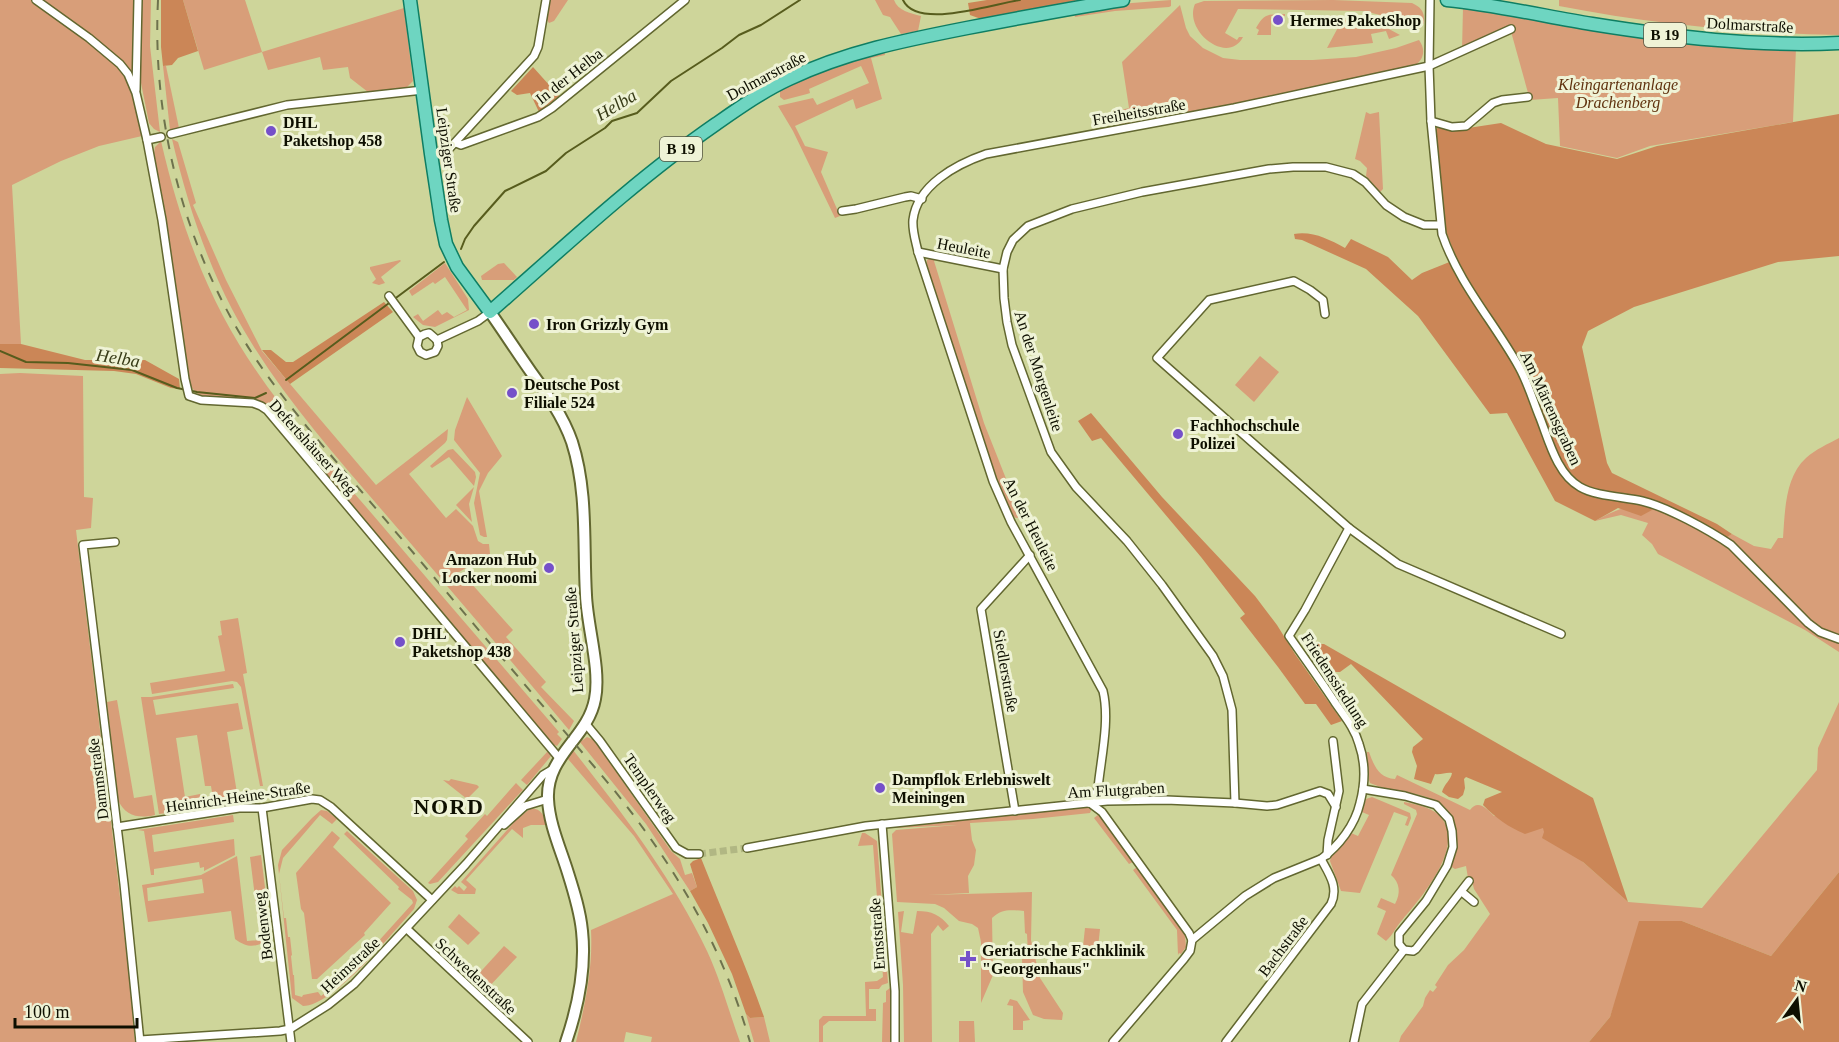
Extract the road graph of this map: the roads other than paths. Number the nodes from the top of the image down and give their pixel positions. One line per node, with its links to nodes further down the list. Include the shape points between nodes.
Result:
1 (36, 0): 13 (street, Defertshäuser Weg, via 120,64)
2 (138, 0): 13 (street)
3 (410, 0): 12 (main road, Leipziger Straße)
4 (546, 0): 19 (street, via 534,56)
5 (684, 0): 19 (street, In der Helba, via 538,117 461,145)
6 (1123, 0): 27 (main road, Dolmarstraße / B 19, via 896,42 786,80 742,105 660,165)
7 (1430, 0): 11 (street)
8 (1447, 0): 10 (main road, Dolmarstraße / B 19, via 1707,40)
9 (1511, 29): 11 (street, Freiheitsstraße)
10 (1839, 43)
11 (1429, 66): 15 (street); 21 (street, Freiheitsstraße, via 1234,108 986,154 951,170)
12 (423, 90): 16 (street, via 287,105); 20 (main road, Leipziger Straße)
13 (136, 93): 18 (street, Defertshäuser Weg)
14 (1528, 97): 15 (street, via 1494,103 1466,126 1452,127)
15 (1431, 120): 23 (street)
16 (171, 134)
17 (161, 137): 18 (street)
18 (147, 140): 38 (street, Defertshäuser Weg, via 189,396 253,403 267,410)
19 (456, 143): 20 (street)
20 (431, 154): 27 (main road, Leipziger Straße, via 446,244 457,267)
21 (922, 199): 22 (street, via 911,196); 24 (street, Freiheitsstraße, via 913,219)
22 (842, 211)
23 (1440, 225): 25 (street, An der Morgenleite, via 1424,225 1404,217 1353,174 1326,167 1269,169 1142,192 1058,213 1018,234 1007,252); 35 (street, Am Märtensgraben, via 1461,278 1520,369 1553,452 1572,482 1590,491 1652,504 1710,532 1731,546 1808,623)
24 (918, 252): 25 (street, Heuleite); 33 (street, An der Heuleite, via 993,481)
25 (1003, 269): 43 (street, An der Morgenleite, via 1009,332 1051,452 1076,487 1156,578 1213,656 1223,676 1232,710)
26 (389, 296): 29 (street)
27 (490, 312): 30 (street); 36 (main road, Leipziger Straße, via 559,414 577,459 597,691)
28 (1325, 314): 31 (street, via 1323,300 1294,281 1209,300 1157,358)
29 (419, 337): 30 (street, via 429,333); 30 (street, via 417,346 426,355 435,352)
30 (437, 340)
31 (1349, 528): 34 (street, via 1398,564); 40 (street, Friedenssiedlung, via 1289,636 1355,733 1363,759)
32 (116, 542): 48 (street, Dammstraße, via 83,545)
33 (1030, 555): 42 (street, An der Heuleite, via 1104,691 1098,788); 46 (street, Siedlerstraße, via 981,609)
34 (1561, 634)
35 (1839, 639)
36 (585, 723): 38 (main road, Leipziger Straße); 51 (street, Templerweg, via 676,848 687,854)
37 (1333, 741): 44 (street, via 1339,792)
38 (559, 758): 39 (main road, Leipziger Straße)
39 (553, 769): 41 (main road, Leipziger Straße); 49 (street, Heimstraße, via 543,775)
40 (1363, 789): 52 (street, via 1353,823); 59 (street, via 1436,806 1449,819 1453,847 1443,874 1399,934 1399,945)
41 (548, 799): 49 (street, Heimstraße, via 525,806); 64 (main road, Leipziger Straße, via 582,932 579,991)
42 (1089, 803): 43 (street, Am Flutgraben); 46 (street, Am Flutgraben); 58 (street, via 1102,812)
43 (1235, 803): 44 (street, Am Flutgraben, via 1277,805 1320,791 1328,794)
44 (1336, 807): 52 (street)
45 (262, 808): 48 (street, Heinrich-Heine-Straße); 55 (street, Heinrich-Heine-Straße, via 320,800); 60 (street, Bodenweg)
46 (1014, 811): 47 (street, Am Flutgraben)
47 (882, 824): 50 (street, Am Flutgraben); 65 (street, Ernststraße)
48 (117, 827): 61 (street, Dammstraße)
49 (499, 828): 55 (street, Heimstraße)
50 (747, 848)
51 (699, 854)
52 (1324, 857): 58 (street, via 1274,878 1245,896); 67 (street, Bachstraße, via 1335,892 1331,904)
53 (1469, 881): 54 (street)
54 (1462, 892): 56 (street); 59 (street, via 1416,949)
55 (432, 900): 57 (street, Heimstraße)
56 (1474, 902)
57 (407, 929): 60 (street, Heimstraße, via 347,991); 63 (street, Schwedenstraße)
58 (1192, 940): 66 (street, via 1190,951)
59 (1404, 950): 68 (street, via 1362,1004)
60 (290, 1029): 61 (street, Heimstraße); 62 (street, Bodenweg)
61 (140, 1041)
62 (291, 1042)
63 (528, 1042)
64 (566, 1042)
65 (895, 1042)
66 (1113, 1042)
67 (1226, 1042)
68 (1354, 1042)

